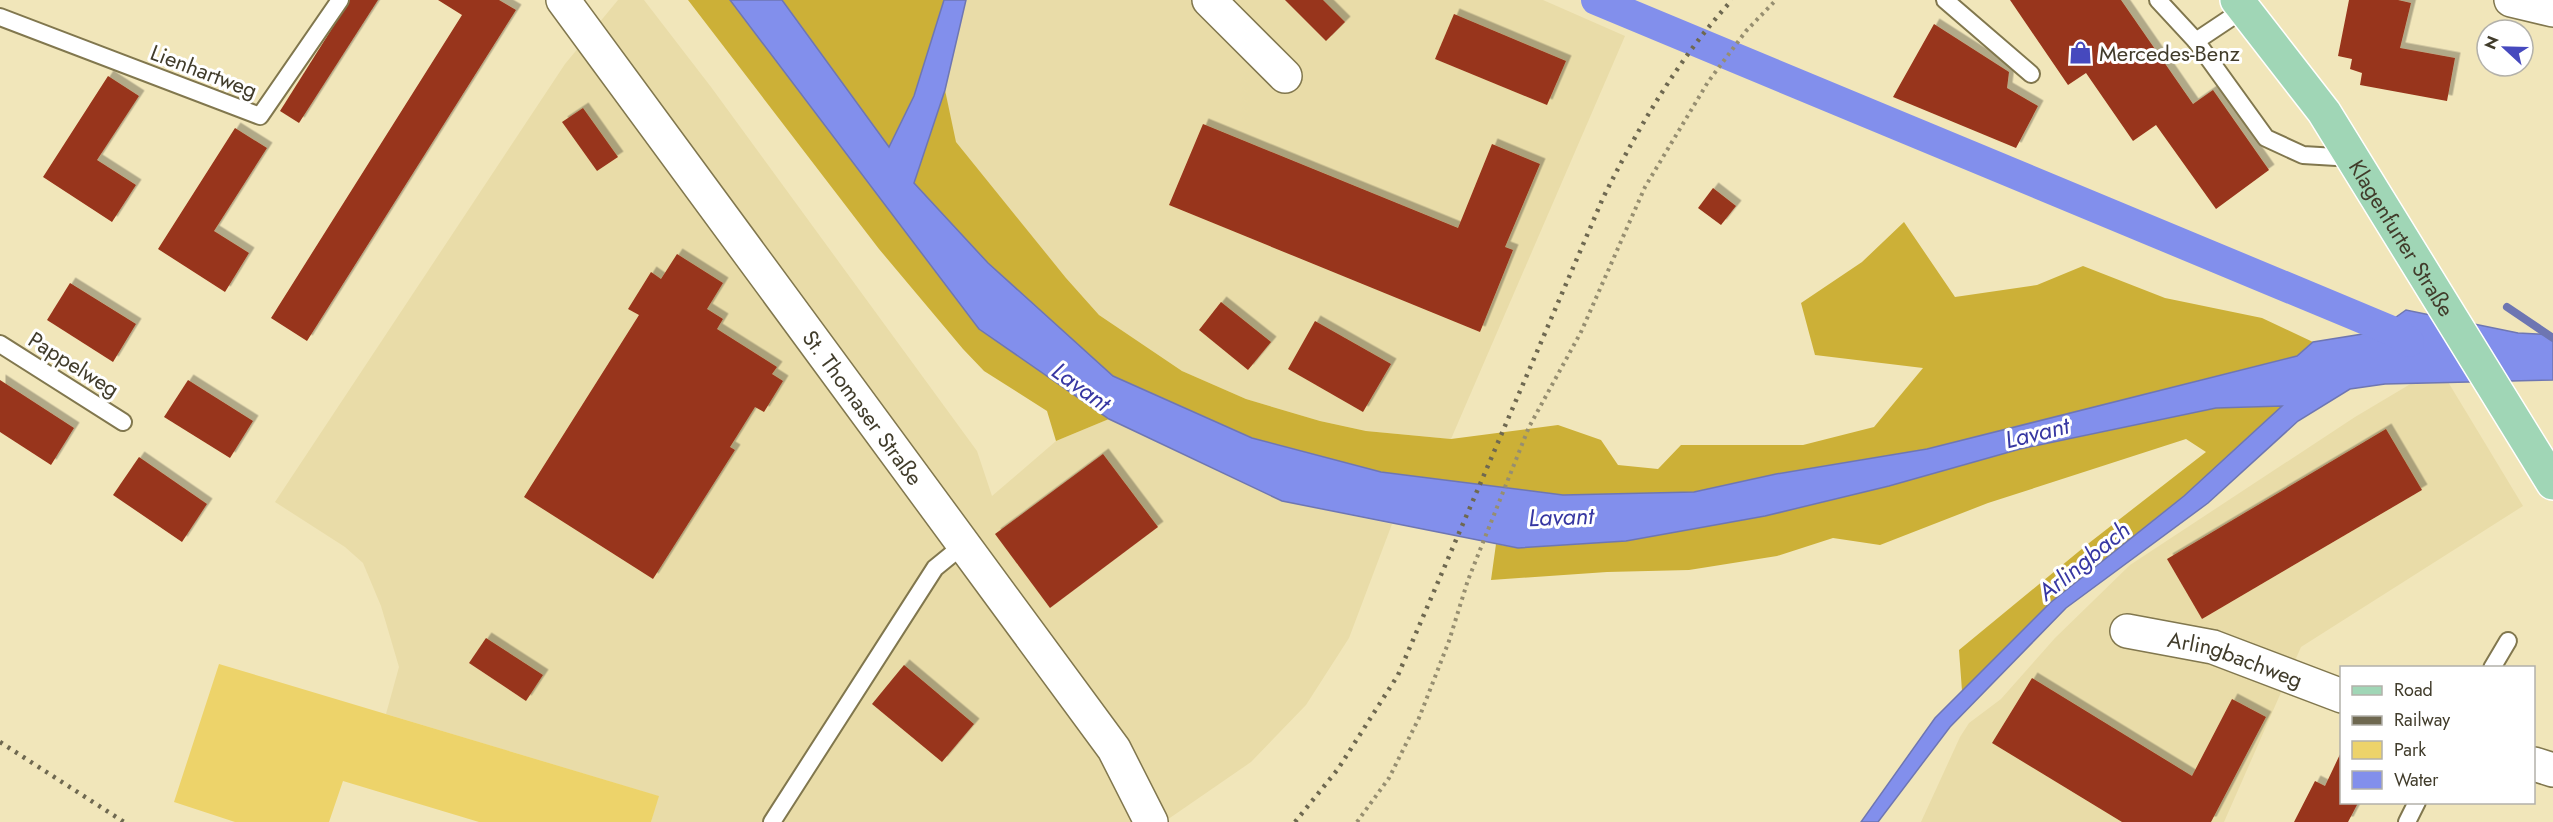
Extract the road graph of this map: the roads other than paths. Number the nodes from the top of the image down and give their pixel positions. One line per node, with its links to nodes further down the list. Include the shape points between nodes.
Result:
1 (340, 0): 9 (lane, Lienhartweg, via 260,116)
2 (563, 0): 17 (main road, St. Thomaser Straße)
3 (1209, 0): 12 (main road)
4 (1945, 0): 11 (lane)
5 (2158, 0): 10 (lane)
6 (2511, 0): 8 (main road)
7 (2241, 4): 10 (lane); 13 (main road, Klagenfurter Straße, via 2324,112)
8 (2553, 10)
9 (0, 17)
10 (2196, 42): 13 (lane, via 2266,138 2303,155)
11 (2031, 74)
12 (1285, 76)
13 (2353, 158): 16 (main road, Klagenfurter Straße)
14 (0, 344): 15 (lane, Pappelweg)
15 (123, 422)
16 (2553, 483)
17 (962, 546): 25 (lane, via 935,568); 26 (main road, St. Thomaser Straße, via 1114,749)
18 (2127, 631): 21 (main road, Arlingbachweg, via 2213,647)
19 (2508, 641): 20 (lane)
20 (2493, 666)
21 (2340, 695)
22 (2535, 764): 23 (main road)
23 (2553, 770)
24 (2416, 804): 27 (lane)
25 (772, 822)
26 (1151, 822)
27 (2407, 822)

